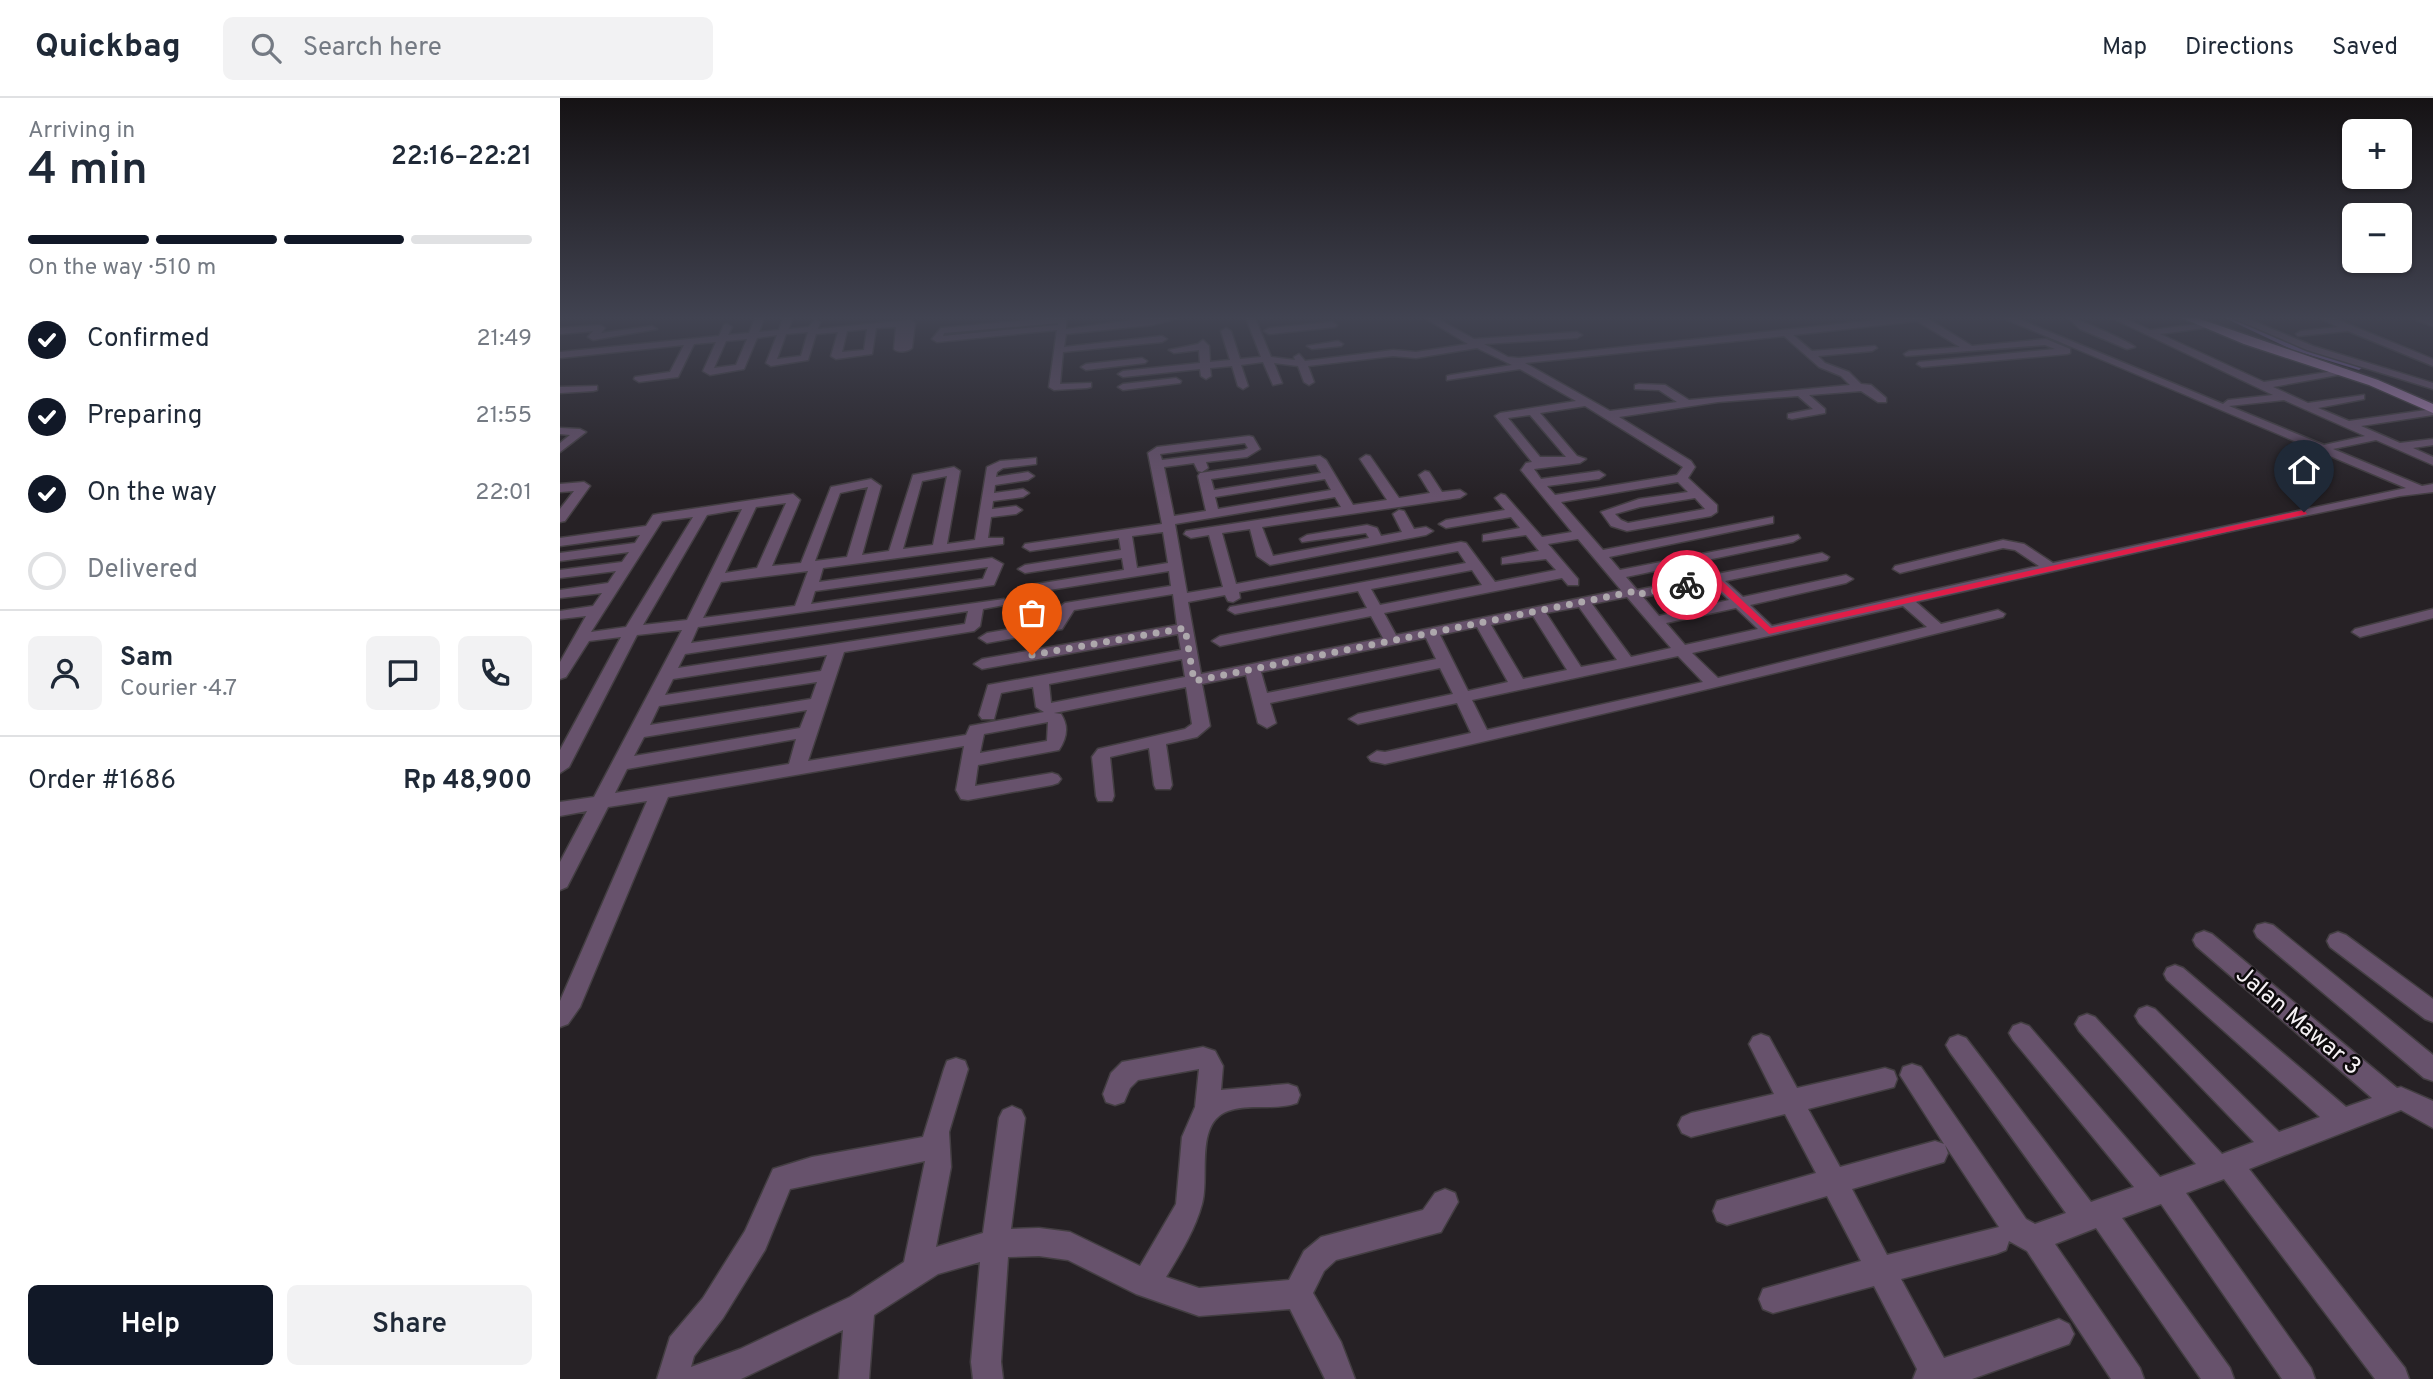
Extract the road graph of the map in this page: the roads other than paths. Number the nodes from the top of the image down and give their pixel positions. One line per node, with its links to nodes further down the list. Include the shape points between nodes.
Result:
1 (1056, 378): 19 (street, via 1055,388)
2 (1087, 378): 19 (street)
3 (1123, 378): 4 (street, via 1123,391)
4 (1202, 378)
5 (1240, 378): 20 (street)
6 (1275, 378): 18 (street)
7 (1307, 378): 17 (street)
8 (1451, 378): 9 (street, via 1453,382)
9 (1468, 378)
10 (1542, 378): 34 (street)
11 (1850, 378): 27 (street)
12 (2152, 378): 65 (street)
13 (2244, 378): 21 (street)
14 (2306, 378): 21 (street)
15 (2361, 378): 38 (main road)
16 (2406, 378): 22 (street)
17 (1309, 382)
18 (1277, 383)
19 (1087, 385): 32 (street)
20 (1243, 386)
21 (2261, 386): 30 (street)
22 (2433, 386)
23 (1639, 387): 35 (street, via 1658,386)
24 (593, 388): 25 (street)
25 (575, 389): 26 (street); 29 (street)
26 (560, 390)
27 (1869, 391): 28 (street); 33 (street)
28 (1800, 392): 35 (street); 41 (street, via 1821,411)
29 (560, 397)
30 (2285, 397): 36 (street); 37 (street)
31 (2360, 397): 37 (street)
32 (1087, 398)
33 (1845, 398)
34 (1586, 403): 39 (street); 40 (street)
35 (1686, 403): 40 (street)
36 (2228, 403)
37 (2309, 407): 42 (street)
38 (2433, 411): 42 (street)
39 (1533, 412): 39 (street, via 1563,447 1571,456 1537,461 1500,416)
40 (1608, 415): 60 (street, via 1687,464)
41 (1792, 416)
42 (2348, 424): 44 (street)
43 (560, 431): 48 (street, via 580,432)
44 (2376, 437): 46 (street); 47 (street)
45 (2433, 442): 47 (street)
46 (2329, 446)
47 (2397, 446): 53 (street)
48 (560, 449)
49 (1366, 458): 77 (street)
50 (1199, 459): 54 (street); 54 (street, via 1254,449 1249,439 1161,449 1154,453); 55 (street)
51 (1580, 459): 62 (street, via 1530,466 1527,470)
52 (1032, 461): 61 (street, via 993,467)
53 (2433, 461)
54 (1157, 464): 87 (street)
55 (1204, 475): 56 (street, via 1320,460); 68 (street)
56 (1329, 475): 67 (street); 68 (street)
57 (1425, 475): 71 (street)
58 (1599, 475): 62 (street)
59 (1028, 476): 61 (street)
60 (1681, 478): 63 (street); 70 (street)
61 (990, 482): 72 (street)
62 (1538, 483): 74 (street)
63 (1623, 487): 74 (street); 76 (street)
64 (560, 488): 84 (street, via 584,486)
65 (2423, 489): 124 (street)
66 (1023, 493): 72 (street)
67 (1339, 493): 78 (street); 81 (street)
68 (1209, 494): 81 (street)
69 (1460, 494): 71 (street)
70 (1697, 494): 76 (street); 86 (street, via 1711,512)
71 (1438, 496): 77 (street)
72 (988, 498): 83 (street)
73 (1501, 498): 82 (street)
74 (1550, 500): 95 (street)
75 (752, 502): 79 (street); 128 (street, via 786,496 794,500); 133 (street)
76 (1639, 503): 86 (street); 86 (street, via 1607,512 1621,526)
77 (1397, 508): 78 (street); 94 (street)
78 (1349, 509): 88 (street)
79 (703, 510): 89 (street, via 658,518); 166 (street)
80 (1016, 510): 83 (street)
81 (1213, 513): 87 (street)
82 (1513, 513): 96 (street); 104 (street, via 1442,519)
83 (986, 514): 103 (street)
84 (560, 518)
85 (1768, 520): 101 (street)
86 (1658, 522): 101 (street)
87 (1167, 524): 92 (street); 122 (street)
88 (1255, 525): 90 (street); 98 (street, via 1267,560)
89 (649, 530): 102 (street); 105 (street)
90 (1214, 530): 93 (street); 142 (street)
91 (1426, 531): 94 (street)
92 (1125, 534): 106 (street); 109 (street)
93 (1191, 534)
94 (1410, 534): 99 (street)
95 (1581, 534): 96 (street); 112 (street)
96 (1533, 536): 110 (street); 110 (street, via 1494,537 1512,560)
97 (1793, 538): 114 (street)
98 (1308, 540): 99 (street, via 1367,529); 107 (street)
99 (1377, 540): 107 (street)
100 (998, 541): 103 (street)
101 (1679, 541): 112 (street); 114 (street)
102 (560, 542)
103 (981, 543): 108 (street)
104 (1461, 546): 117 (street); 119 (street)
105 (638, 547): 113 (street); 120 (street)
106 (1030, 547)
107 (1342, 547): 123 (street)
108 (939, 548): 111 (street); 111 (street, via 954,471 917,478)
109 (1126, 554): 125 (street); 129 (street)
110 (1548, 554): 141 (street, via 1569,578)
111 (895, 555): 116 (street)
112 (1601, 555): 131 (street)
113 (560, 557)
114 (1705, 557): 118 (street); 132 (street)
115 (1822, 557): 132 (street)
116 (853, 561): 121 (street); 121 (street, via 875,486 871,483 835,490)
117 (1381, 562): 123 (street); 135 (street)
118 (1677, 563): 131 (street); 137 (street)
119 (1475, 565): 135 (street); 141 (street)
120 (626, 566): 130 (street); 138 (street)
121 (811, 566): 128 (street); 139 (street)
122 (1177, 566): 129 (street); 147 (street)
123 (1352, 566): 127 (street)
124 (2050, 567): 126 (street, via 2019,547 2003,544); 148 (street)
125 (1025, 569)
126 (1900, 569)
127 (1326, 571): 142 (street); 144 (street)
128 (762, 573): 133 (street)
129 (1130, 573): 143 (street)
130 (560, 574)
131 (1617, 575): 145 (street)
132 (1734, 575): 136 (street)
133 (716, 578): 163 (street)
134 (1846, 579): 151 (street)
135 (1392, 580): 140 (street)
136 (1716, 580): 137 (street); 151 (street)
137 (1696, 583): 145 (street)
138 (612, 587): 146 (street); 153 (street)
139 (810, 587): 154 (street); 154 (street, via 996,564 989,582)
140 (1363, 587): 144 (street); 157 (street)
141 (1492, 588): 157 (street)
142 (1231, 589): 147 (street); 155 (street)
143 (1024, 590)
144 (1339, 592): 155 (street)
145 (1633, 593): 149 (street); 162 (street)
146 (560, 594)
147 (1180, 594): 164 (street); 171 (street, via 1070,606 1064,608 1057,626)
148 (1905, 600): 165 (street); 168 (street)
149 (1581, 601): 156 (street); 181 (street)
150 (999, 602): 152 (street)
151 (1739, 603): 162 (street); 168 (street)
152 (976, 606): 175 (street, via 969,628); 176 (street)
153 (597, 610): 160 (street); 172 (street, via 579,637)
154 (801, 610): 163 (street)
155 (1235, 610): 170 (street)
156 (1536, 610): 161 (street); 184 (street)
157 (1376, 611): 170 (street); 173 (street)
158 (2433, 613): 169 (street)
159 (1998, 614): 165 (street)
160 (560, 615)
161 (1481, 621): 167 (street); 191 (street)
162 (1656, 621): 177 (street)
163 (690, 624): 166 (street); 176 (street)
164 (1185, 628): 178 (street); 182 (street)
165 (1939, 630): 190 (street)
166 (632, 631): 172 (street); 207 (street)
167 (1430, 631): 173 (street); 180 (street)
168 (1769, 631): 177 (street)
169 (2360, 632)
170 (1240, 637): 174 (street)
171 (987, 638)
172 (583, 639): 179 (street)
173 (1391, 639): 183 (street)
174 (1220, 641)
175 (837, 649): 186 (street); 187 (street)
176 (678, 650): 186 (street)
177 (1681, 651): 181 (street); 190 (street)
178 (1189, 653): 188 (street); 189 (street)
179 (565, 660): 185 (street)
180 (1445, 662): 192 (street); 193 (street)
181 (1627, 662): 184 (street)
182 (982, 664)
183 (1252, 671): 189 (street); 193 (street)
184 (1577, 673): 191 (street)
185 (560, 674)
186 (667, 675): 194 (street)
187 (828, 675): 194 (street); 195 (street)
188 (1041, 680): 189 (street, via 1044,707 1051,708); 196 (street, via 986,690)
189 (1194, 681): 203 (street, via 1201,726 1191,733)
190 (1715, 684): 201 (street)
191 (1518, 685): 192 (street)
192 (1462, 697): 197 (street); 201 (street)
193 (1260, 700): 198 (street)
194 (654, 702): 199 (street)
195 (817, 703): 199 (street); 200 (street)
196 (988, 715)
197 (1358, 719)
198 (1267, 723)
199 (638, 732): 206 (street)
200 (807, 732): 206 (street); 208 (street)
201 (1481, 735): 204 (street)
202 (974, 739): 205 (street); 205 (street, via 975,730 1048,717 1057,722 1052,746); 208 (street)
203 (1157, 740): 210 (street); 212 (street, via 1104,753)
204 (1377, 757)
205 (970, 761): 209 (street, via 968,794)
206 (621, 764): 213 (street)
207 (560, 767)
208 (797, 769): 211 (street)
209 (1052, 779)
210 (1163, 785)
211 (660, 793): 213 (street); 222 (street, via 569,1007)
212 (1105, 796)
213 (601, 802): 214 (street); 215 (street)
214 (560, 809)
215 (560, 882)
216 (2265, 931): 228 (street)
217 (2204, 940): 234 (street, Jalan Mawar 3)
218 (2338, 942): 220 (street)
219 (2175, 974): 238 (street)
220 (2433, 1012)
221 (2147, 1016): 240 (street)
222 (560, 1017)
223 (2087, 1024): 243 (street)
224 (2021, 1033): 245 (street)
225 (1760, 1044): 233 (street)
226 (1958, 1045): 248 (street)
227 (956, 1069): 241 (street, via 936,1132)
228 (2433, 1070)
229 (1912, 1075): 249 (street, via 2016,1229)
230 (1885, 1079): 233 (street)
231 (1115, 1094): 235 (street, via 1131,1070 1207,1059 1211,1066)
232 (1288, 1096): 235 (street, via 1219,1100)
233 (1792, 1101): 239 (street); 244 (street)
234 (2395, 1101): 236 (street, via 2409,1101); 238 (street)
235 (1207, 1107): 254 (street, via 1193,1150 1189,1203)
236 (2433, 1116)
237 (1012, 1118): 251 (street)
238 (2344, 1122): 240 (street)
239 (1692, 1125)
240 (2275, 1146): 243 (street)
241 (936, 1147): 252 (street, via 938,1167); 260 (street, via 782,1178 755,1240 713,1308 681,1348)
242 (1935, 1153): 244 (street)
243 (2223, 1167): 245 (street); 268 (street)
244 (1834, 1181): 247 (street); 253 (street)
245 (2161, 1191): 248 (street); 267 (street)
246 (1445, 1202): 255 (street, via 1431,1222 1318,1254)
247 (1727, 1211)
248 (2093, 1214): 249 (street); 266 (street)
249 (2035, 1238): 265 (street)
250 (1996, 1240): 253 (street)
251 (995, 1244): 252 (street); 254 (street, via 1070,1246); 263 (street)
252 (917, 1270): 257 (street)
253 (1880, 1273): 256 (street); 259 (street)
254 (1146, 1284): 255 (street, via 1199,1302)
255 (1298, 1294): 264 (street)
256 (1773, 1299)
257 (860, 1307): 261 (street, via 746,1362); 262 (street)
258 (2059, 1334): 259 (street)
259 (1934, 1378)
260 (672, 1379)
261 (699, 1379)
262 (854, 1379)
263 (988, 1379)
264 (1340, 1379)
265 (2129, 1379)
266 (2219, 1379)
267 (2300, 1379)
268 (2394, 1379)

